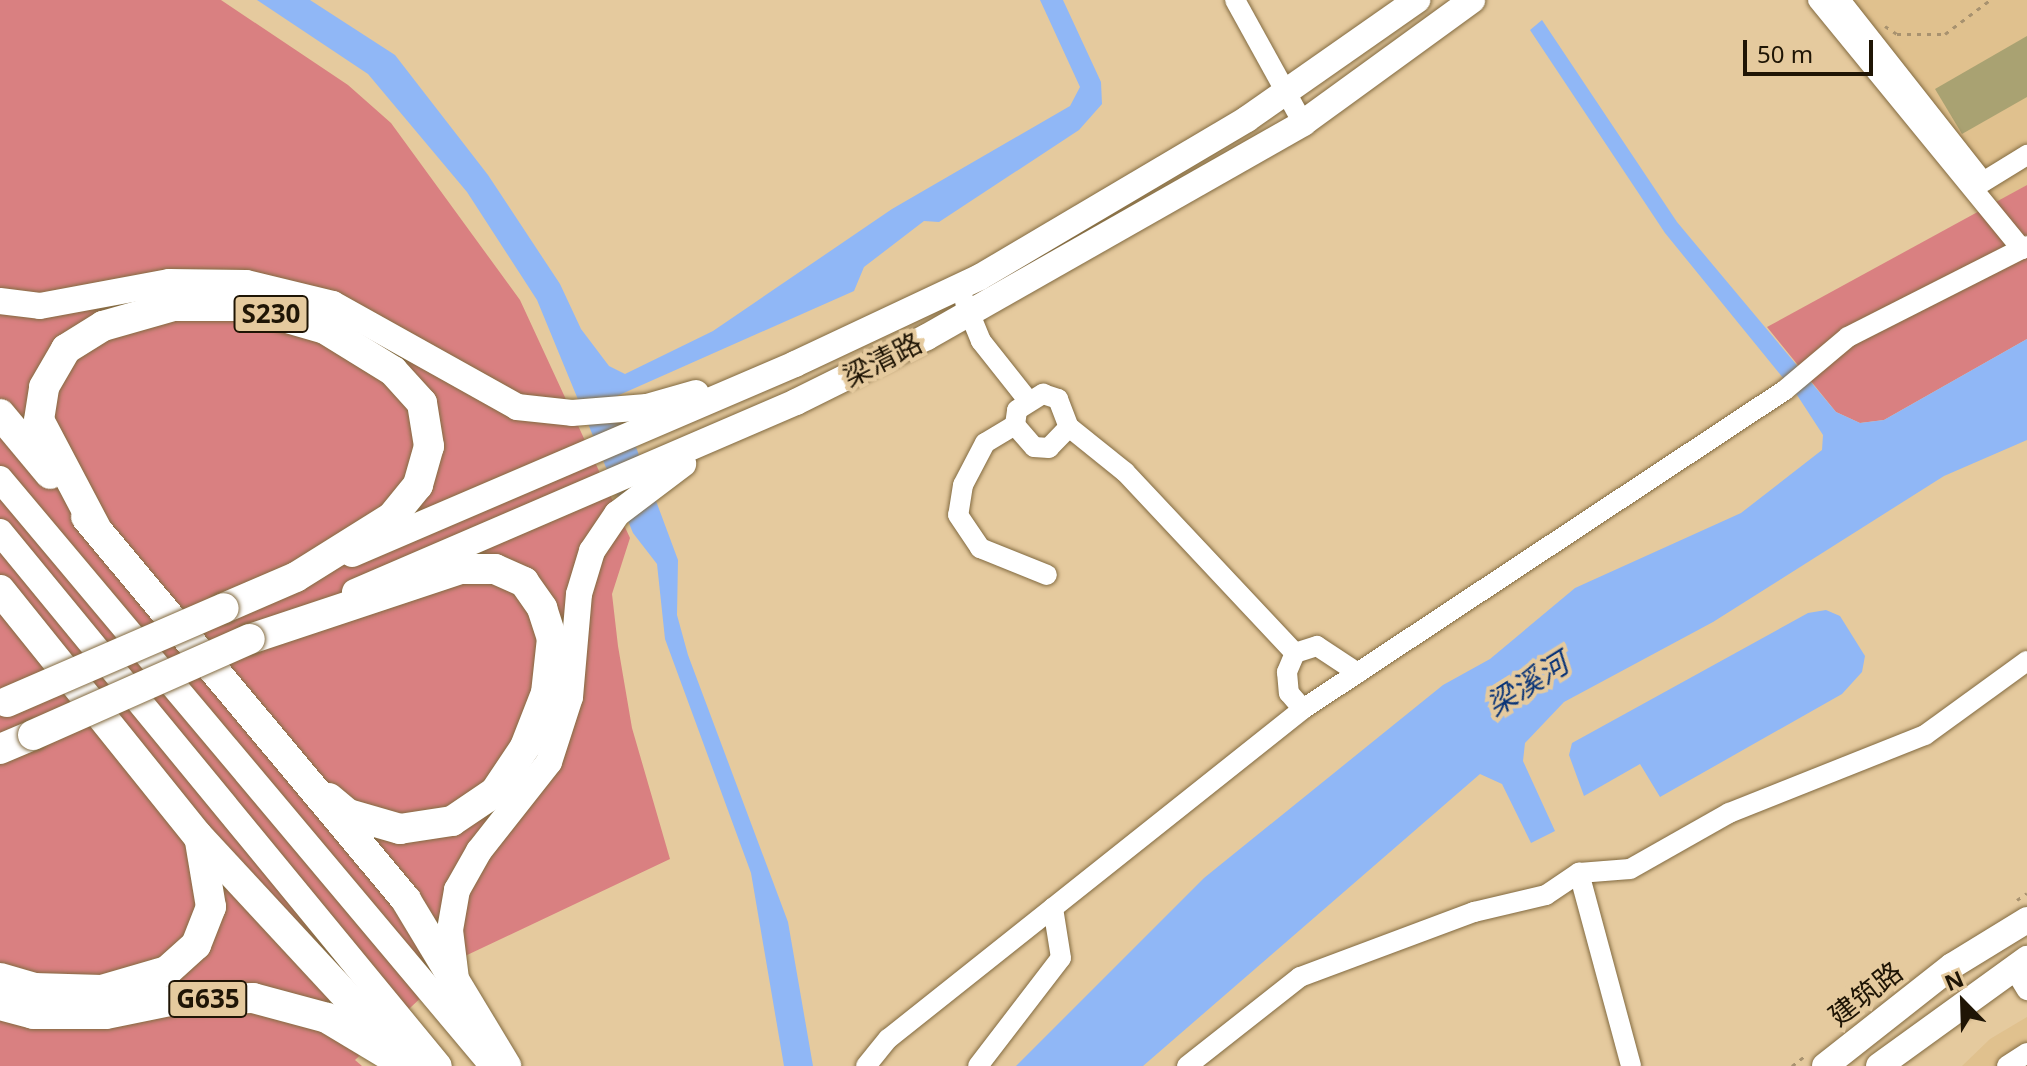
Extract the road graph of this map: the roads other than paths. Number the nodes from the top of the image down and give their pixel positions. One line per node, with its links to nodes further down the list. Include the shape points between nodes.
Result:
1 (1235, 0): 6 (street)
2 (1417, 0): 6 (main road, 梁清路)
3 (1472, 0): 7 (main road, 梁清路)
4 (1818, 0): 9 (street)
5 (1840, 0): 8 (street, via 1983,182)
6 (1287, 93): 7 (street); 10 (main road, 梁清路)
7 (1303, 123): 12 (main road, 梁清路)
8 (2027, 155)
9 (2024, 247): 28 (street, via 1889,313 1785,390)
10 (958, 288): 12 (street); 16 (main road, 梁清路, via 795,364)
11 (0, 301): 16 (main road, via 40,306 169,282 246,283 333,304 517,407)
12 (971, 313): 13 (street, via 981,341); 14 (main road, 梁清路)
13 (1027, 399): 17 (street); 18 (street, via 1043,394 1058,399)
14 (775, 411): 25 (main road, 梁清路); 40 (main road, via 657,479 617,514 592,551 579,594 570,697 549,762 479,851 457,890 452,968)
15 (0, 414): 20 (highway)
16 (650, 417): 23 (main road, via 578,457)
17 (1015, 425): 18 (street, via 1034,447 1049,448); 22 (street, via 985,443 963,485 958,515 980,548)
18 (1069, 427): 26 (street, via 1125,472)
19 (0, 479): 46 (main road)
20 (97, 530): 23 (highway, S230, via 39,420 44,387 66,349 103,326 173,306 246,306 325,329 393,371 422,403 429,446 418,485 392,517); 32 (highway)
21 (0, 532): 45 (main road)
22 (1047, 575)
23 (296, 577): 29 (highway, bridge)
24 (0, 590): 33 (highway)
25 (279, 626): 31 (highway, 梁清路, bridge); 32 (highway, via 460,569 495,569 524,582 552,638 546,693 525,747 495,792 452,821 400,829 348,814)
26 (1295, 653): 28 (street, via 1317,646); 30 (street, via 1287,672 1289,693)
27 (2027, 661): 34 (street, via 1925,735 1729,813 1630,869)
28 (1358, 673): 30 (street)
29 (4, 703)
30 (1303, 709): 35 (street)
31 (12, 745)
32 (299, 775): 40 (highway, via 406,900)
33 (198, 836): 38 (highway, via 211,907 196,945 167,971 102,990 34,988); 44 (highway)
34 (1579, 873): 50 (street, via 1546,895 1474,912 1300,977); 51 (street)
35 (1053, 908): 48 (street, via 871,1053); 49 (street, via 1061,958)
36 (2027, 920): 52 (main road, 建筑路, via 1952,966)
37 (2020, 963): 39 (street); 53 (main road)
38 (0, 978)
39 (2027, 990)
40 (465, 1004): 47 (highway)
41 (0, 1005): 43 (highway, G635, via 33,1014 106,1014 175,1000 253,998 327,1018)
42 (2027, 1053): 54 (street)
43 (401, 1066)
44 (411, 1066)
45 (439, 1066)
46 (493, 1066)
47 (506, 1066)
48 (866, 1066)
49 (978, 1066)
50 (1187, 1066)
51 (1631, 1066)
52 (1825, 1066)
53 (1879, 1066)
54 (2007, 1066)

